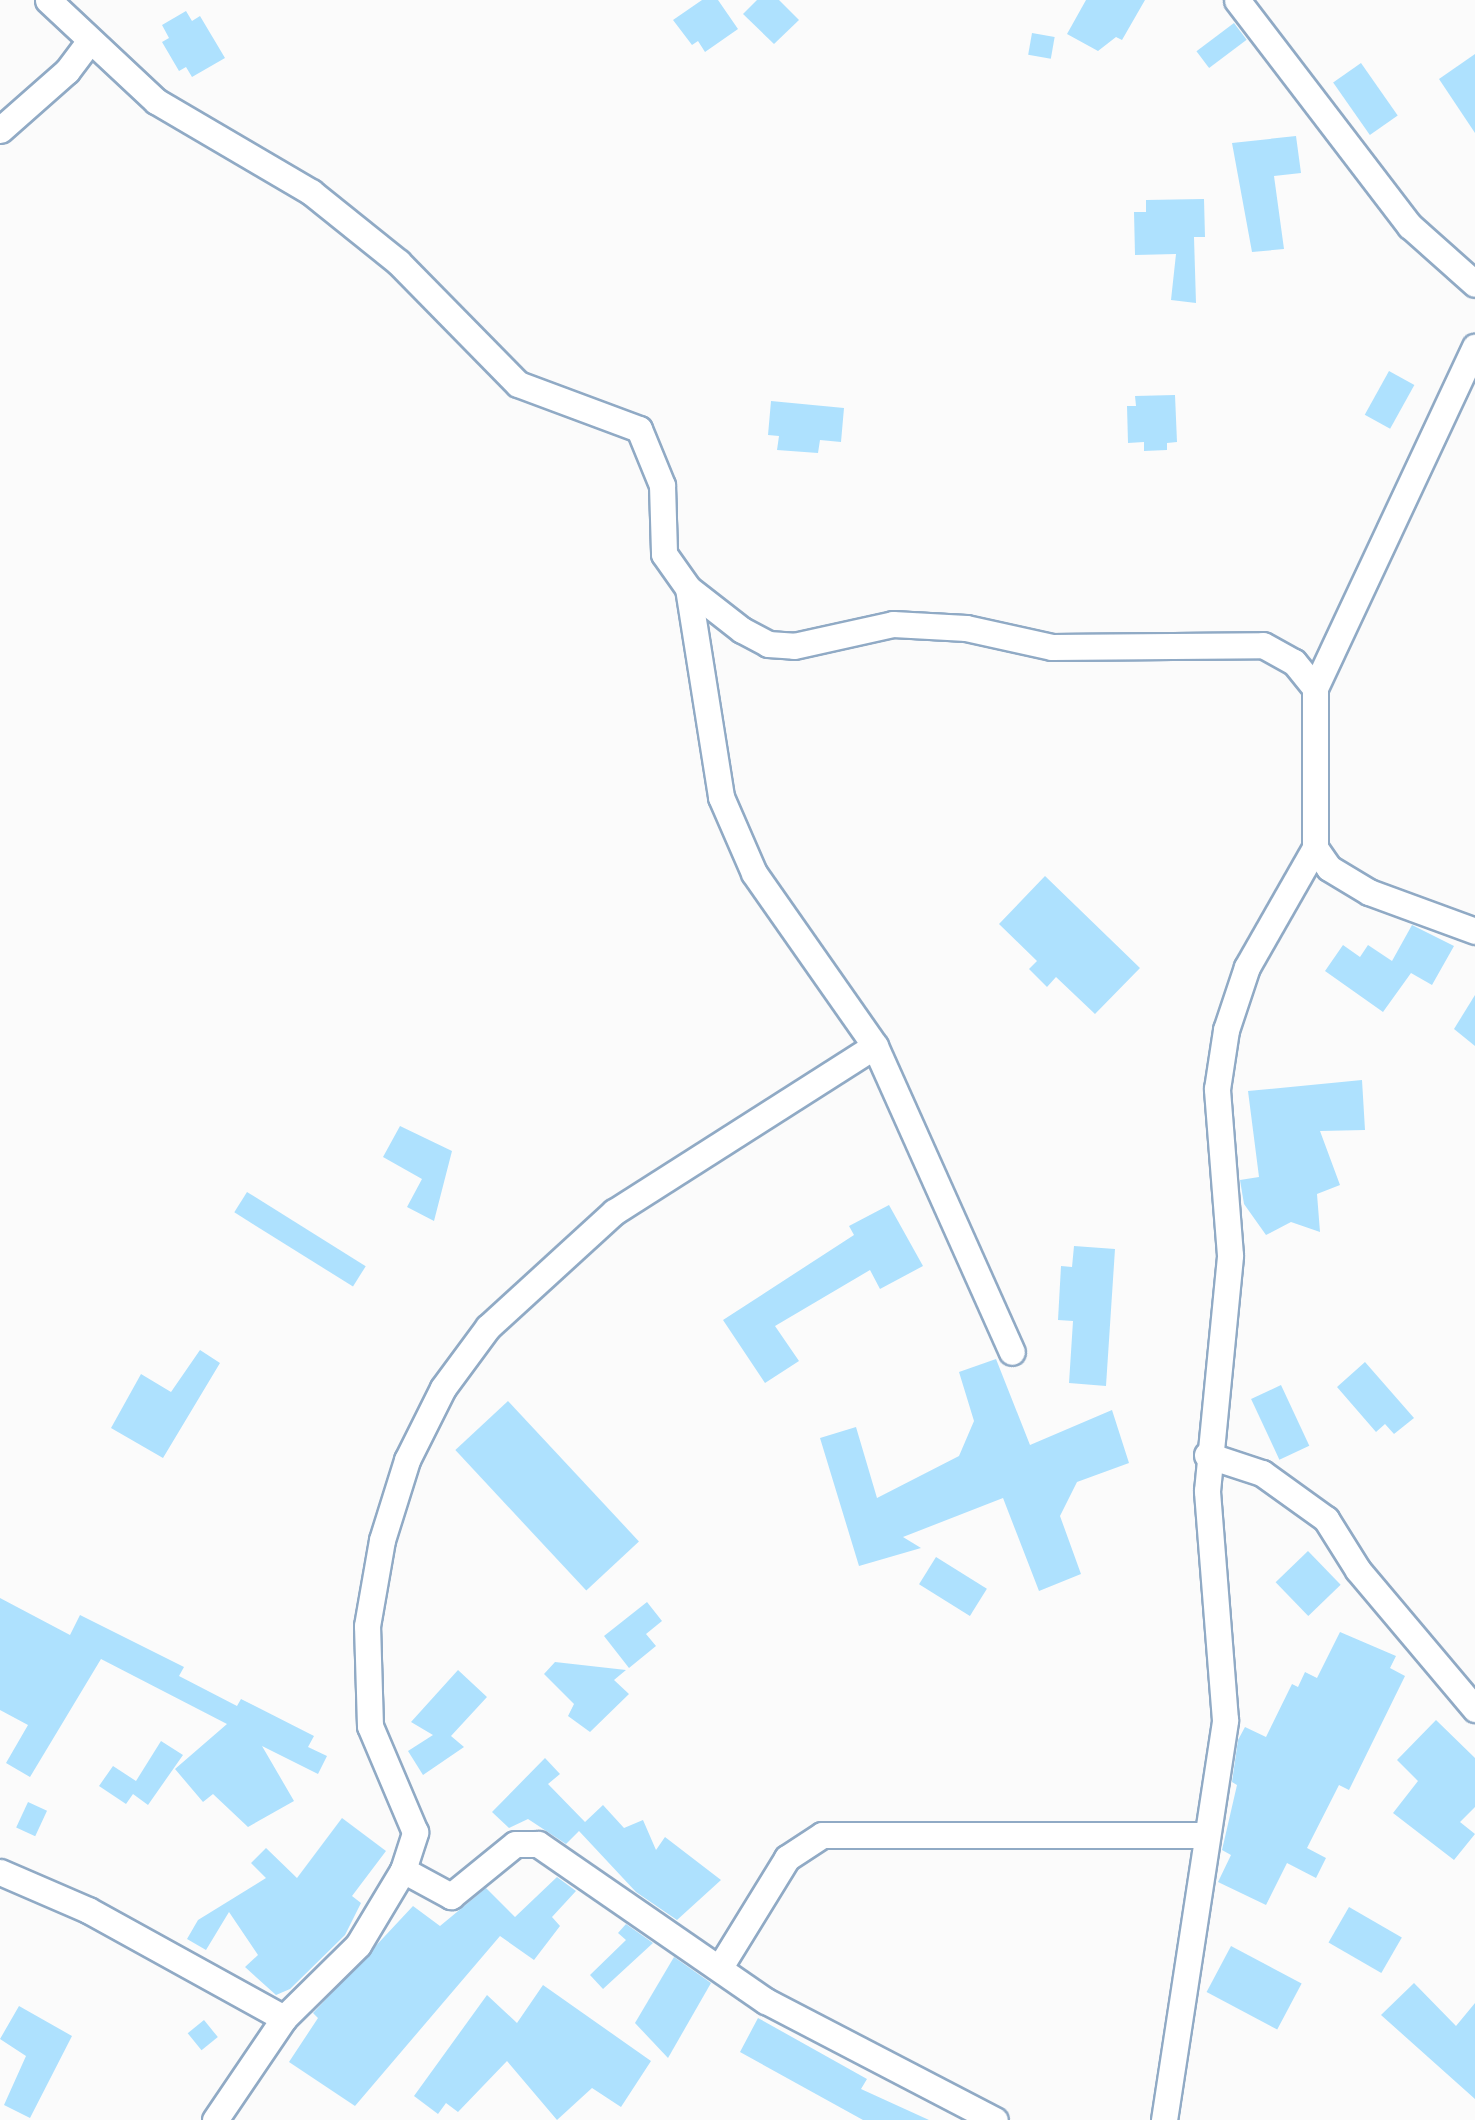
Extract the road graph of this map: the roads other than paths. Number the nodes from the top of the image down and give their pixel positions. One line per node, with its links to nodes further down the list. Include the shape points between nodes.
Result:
1 (48, 0): 3 (street)
2 (1237, 0): 5 (street, via 1410,226)
3 (88, 43): 4 (street, via 67,71); 7 (street, via 156,101 311,192 398,262 518,384 639,429 662,485 664,554)
4 (0, 130)
5 (1475, 284)
6 (1475, 347): 8 (street)
7 (688, 588): 8 (street, via 768,644 794,646 894,624 966,628 1052,647 1263,645 1294,662); 11 (street, via 721,796 754,873)
8 (1316, 688): 9 (street)
9 (1315, 848): 10 (street, via 1348,882); 13 (street, via 1247,966 1226,1030 1217,1089 1230,1255)
10 (1475, 931)
11 (875, 1046): 12 (street); 16 (street, via 614,1212 488,1326 443,1388 396,1492 367,1626 370,1726 413,1815 415,1832)
12 (1012, 1352)
13 (1207, 1455): 14 (street, via 1262,1473 1326,1519 1358,1570); 15 (street, via 1226,1686)
14 (1475, 1708)
15 (1206, 1834): 18 (street, via 822,1835 788,1858); 22 (street)
16 (403, 1870): 18 (street, via 451,1896 515,1844 538,1844); 19 (street, via 358,1945)
17 (0, 1872): 19 (street, via 88,1910)
18 (720, 1967): 21 (street, via 836,2041)
19 (284, 2018): 20 (street)
20 (215, 2120)
21 (995, 2120)
22 (1164, 2120)

